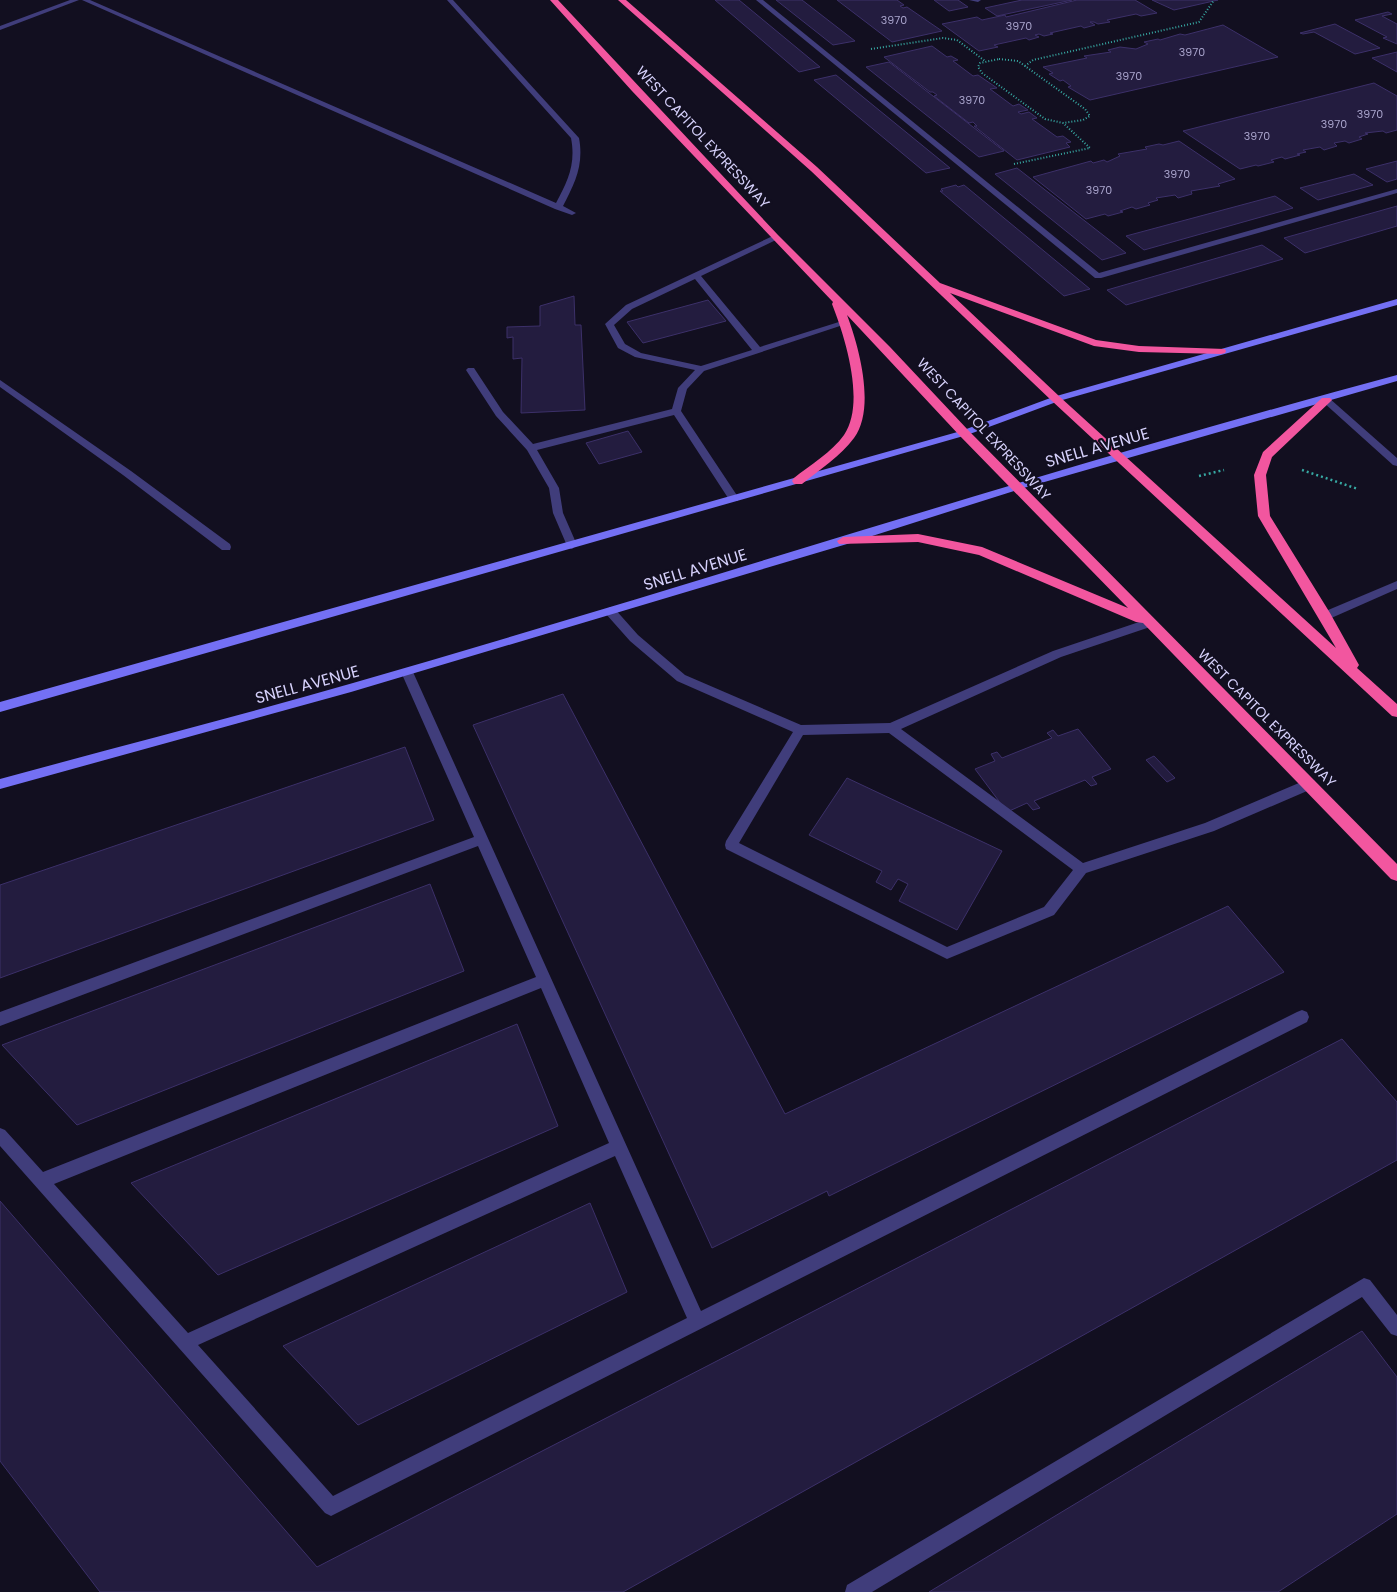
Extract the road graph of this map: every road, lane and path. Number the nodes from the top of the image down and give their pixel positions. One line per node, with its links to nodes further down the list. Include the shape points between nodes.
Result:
1 (76, 0): 10 (lane)
2 (85, 0): 17 (lane)
3 (450, 0): 17 (lane, via 575,138 579,151 576,175)
4 (554, 0): 19 (highway, WEST CAPITOL EXPRESSWAY)
5 (622, 0): 21 (highway, via 814,169)
6 (759, 0): 11 (lane)
7 (972, 0): 8 (lane)
8 (978, 0)
9 (1214, 0): 13 (path, via 1199,22 1033,60)
10 (0, 28)
11 (829, 58): 12 (path, via 893,44 943,38 957,40); 16 (lane, via 1098,276)
12 (985, 61): 13 (path, via 1006,58); 14 (path, via 978,67 982,73 1045,119)
13 (1025, 66): 14 (path, via 1090,116)
14 (1063, 123): 15 (path, via 1090,148)
15 (1007, 165)
16 (1397, 192)
17 (558, 208): 18 (lane)
18 (572, 213)
19 (776, 237): 20 (lane); 22 (highway, WEST CAPITOL EXPRESSWAY)
20 (696, 275): 25 (lane); 27 (lane, via 629,307 609,324 621,346 638,356)
21 (936, 284): 26 (highway, via 1094,343 1140,349); 31 (highway)
22 (834, 295): 24 (highway); 34 (highway, WEST CAPITOL EXPRESSWAY)
23 (1397, 302): 26 (main road)
24 (845, 323): 25 (lane); 41 (highway, via 859,385 859,412 850,436)
25 (758, 351): 27 (lane)
26 (1221, 351): 31 (main road)
27 (701, 369): 33 (lane, via 683,388)
28 (471, 370): 35 (lane, via 499,414)
29 (1397, 378): 32 (main road, SNELL AVENUE)
30 (0, 384): 47 (lane)
31 (1056, 399): 34 (main road); 36 (highway)
32 (1326, 400): 36 (main road, SNELL AVENUE); 37 (lane); 50 (highway, via 1267,455 1260,475 1264,516)
33 (676, 411): 35 (lane); 44 (lane)
34 (964, 433): 41 (main road); 42 (highway, WEST CAPITOL EXPRESSWAY)
35 (530, 448): 46 (lane, via 554,488 558,513)
36 (1121, 456): 42 (main road, SNELL AVENUE); 53 (highway)
37 (1394, 458)
38 (1295, 467): 43 (path)
39 (1224, 470): 40 (path)
40 (1199, 476)
41 (798, 481): 44 (main road)
42 (1016, 487): 45 (main road, SNELL AVENUE); 51 (highway, WEST CAPITOL EXPRESSWAY)
43 (1358, 489)
44 (734, 500): 46 (main road)
45 (843, 541): 49 (main road, SNELL AVENUE); 51 (highway, via 918,538 982,551)
46 (572, 545): 54 (main road)
47 (226, 547)
48 (1397, 585): 50 (lane)
49 (610, 612): 52 (main road, SNELL AVENUE); 57 (lane, via 634,638 681,678)
50 (1325, 616): 53 (highway)
51 (1149, 623): 56 (lane, via 1057,654); 59 (highway, WEST CAPITOL EXPRESSWAY)
52 (407, 672): 58 (main road, SNELL AVENUE); 60 (lane)
53 (1357, 675): 55 (highway)
54 (0, 707)
55 (1397, 712)
56 (891, 728): 57 (lane); 61 (lane)
57 (800, 730): 61 (lane, via 731,845 947,953 1049,911)
58 (0, 784)
59 (1310, 784): 61 (lane, via 1208,827); 62 (highway, WEST CAPITOL EXPRESSWAY)
60 (481, 840): 63 (lane); 65 (lane)
61 (1081, 870)
62 (1397, 874)
63 (544, 980): 67 (lane); 68 (lane)
64 (1302, 1017): 69 (lane)
65 (0, 1018)
66 (0, 1135): 68 (lane)
67 (618, 1146): 69 (lane); 71 (lane)
68 (41, 1182): 71 (lane)
69 (696, 1322): 71 (lane, via 331,1507)
70 (1397, 1328): 72 (lane, via 1364,1286)
71 (186, 1343)
72 (854, 1592)

